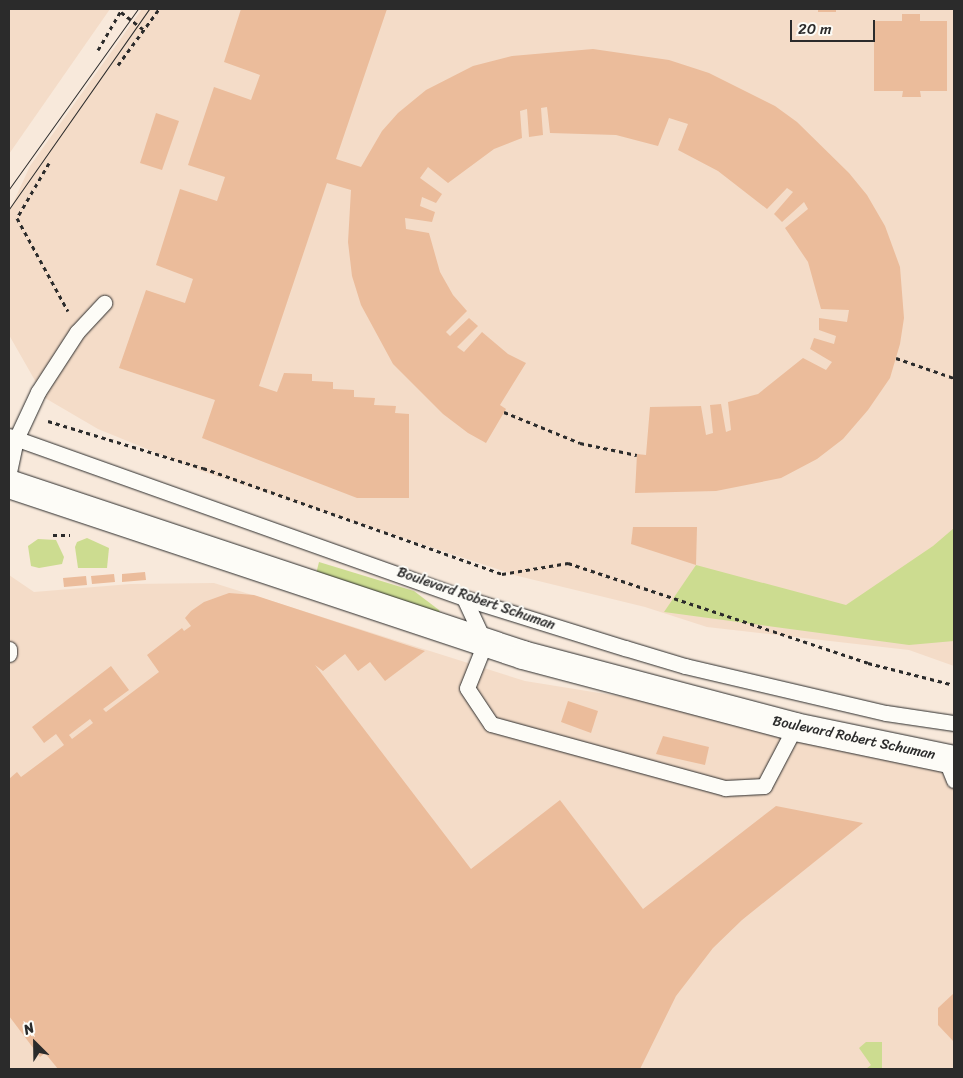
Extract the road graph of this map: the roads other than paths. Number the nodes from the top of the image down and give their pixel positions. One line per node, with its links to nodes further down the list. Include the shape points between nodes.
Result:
1 (104, 303): 2 (lane, via 78,332)
2 (13, 437): 3 (lane); 5 (lane, Boulevard Robert Schuman)
3 (9, 472)
4 (9, 484): 6 (main road, Boulevard Robert Schuman)
5 (464, 598): 6 (lane); 9 (lane, Boulevard Robert Schuman, via 685,666 886,713)
6 (485, 643): 10 (main road, Boulevard Robert Schuman); 10 (lane, via 467,688 491,724 716,786 764,786)
7 (9, 649): 8 (lane)
8 (9, 654)
9 (954, 723)
10 (795, 727): 11 (main road, Boulevard Robert Schuman)
11 (951, 766)

